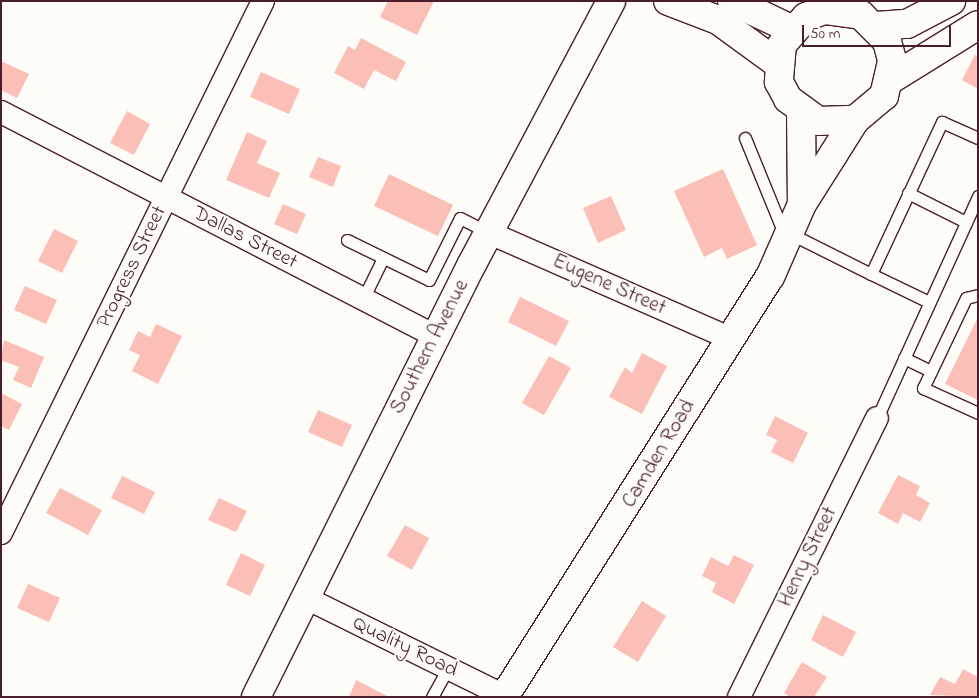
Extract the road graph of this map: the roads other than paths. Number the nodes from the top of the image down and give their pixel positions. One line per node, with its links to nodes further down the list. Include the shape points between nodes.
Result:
1 (263, 1): 19 (street, Progress Street)
2 (611, 1): 22 (main road, Southern Avenue)
3 (668, 1): 10 (main road, via 718,20)
4 (732, 1): 9 (main road)
5 (951, 1): 7 (main road, via 907,24)
6 (828, 6): 7 (main road); 9 (main road)
7 (870, 15): 11 (main road, via 887,42)
8 (978, 25): 11 (main road)
9 (791, 29): 10 (main road)
10 (778, 63): 13 (main road, via 780,82)
11 (891, 79): 14 (main road, via 884,96)
12 (1, 112): 19 (street, Dallas Street)
13 (801, 112): 14 (main road, via 818,121); 20 (main road, Camden Road)
14 (855, 120): 20 (main road, Camden Road)
15 (745, 138): 23 (lane)
16 (978, 138): 17 (lane, via 942,122)
17 (908, 193): 21 (lane); 26 (lane)
18 (978, 196): 21 (lane)
19 (166, 197): 28 (street, Dallas Street); 36 (street, Progress Street)
20 (802, 204): 23 (main road, Camden Road)
21 (971, 220): 29 (lane)
22 (490, 233): 25 (lane, via 460,218 429,280); 30 (main road, Southern Avenue); 31 (street, Eugene Street)
23 (788, 237): 26 (lane); 31 (main road, Camden Road, via 770,277)
24 (348, 240): 25 (lane)
25 (383, 258): 28 (lane)
26 (871, 274): 29 (lane)
27 (978, 295): 33 (lane, via 966,298)
28 (363, 299): 30 (street, Dallas Street)
29 (929, 302): 32 (lane)
30 (435, 336): 37 (main road, Southern Avenue)
31 (728, 338): 41 (main road, Camden Road, via 621,518)
32 (904, 358): 33 (lane); 35 (lane)
33 (931, 371): 34 (lane, via 923,388)
34 (978, 413)
35 (876, 418): 42 (street, Henry Street)
36 (1, 533)
37 (304, 597): 38 (street, Quality Road); 39 (main road, Southern Avenue)
38 (448, 668): 40 (lane); 41 (street, Quality Road)
39 (256, 697)
40 (432, 697)
41 (505, 697)
42 (739, 697)

